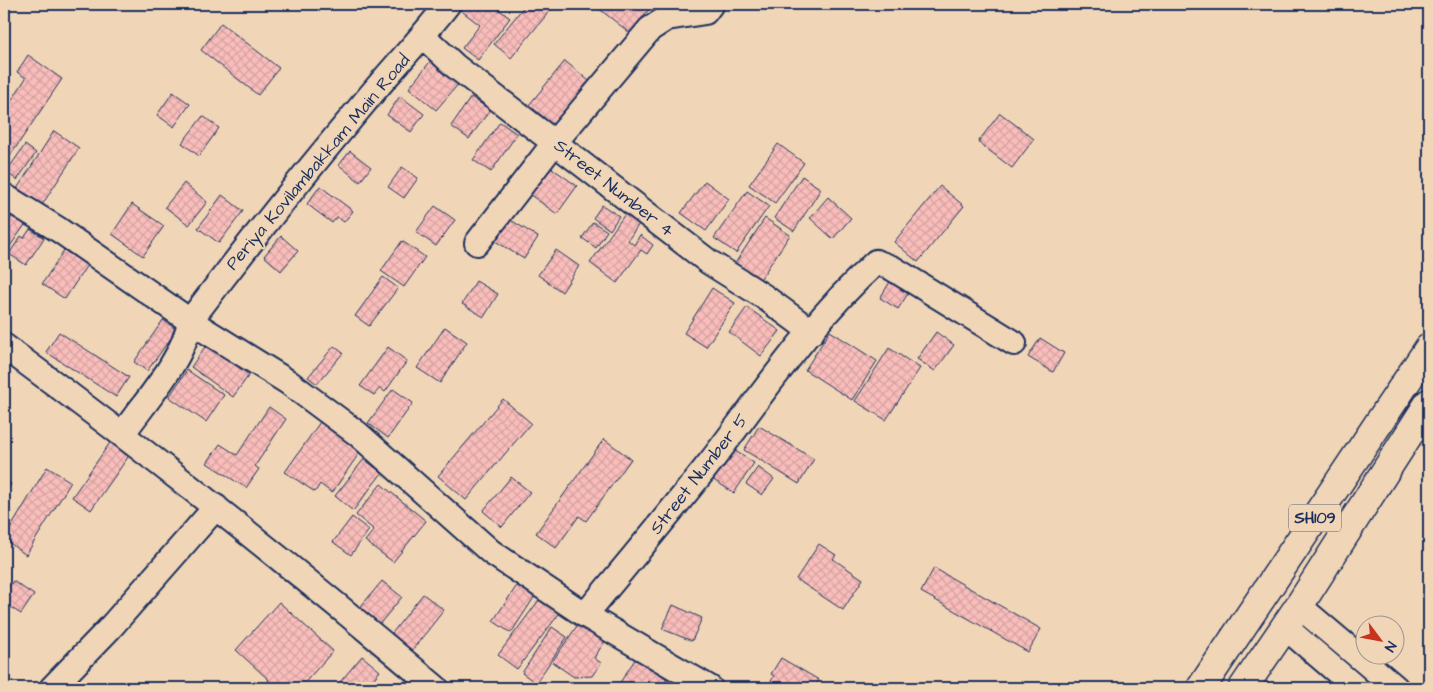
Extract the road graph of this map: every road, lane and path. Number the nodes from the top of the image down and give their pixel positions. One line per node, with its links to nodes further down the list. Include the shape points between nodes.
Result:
1 (448, 4): 3 (street, Periya Kovilambakkam Main Road)
2 (711, 4): 4 (street, via 705,12 667,18 650,29)
3 (423, 36): 4 (street, Street Number 4, via 455,66); 7 (street, Periya Kovilambakkam Main Road, via 275,210)
4 (555, 142): 6 (street); 8 (street, Street Number 4, via 709,262)
5 (4, 196): 7 (street)
6 (477, 243)
7 (190, 321): 13 (street, Periya Kovilambakkam Main Road, via 188,335 172,362); 15 (street, via 296,388 358,434 491,552)
8 (812, 332): 9 (street, Street Number 5, via 876,262 892,268); 15 (street, Street Number 5)
9 (1014, 343)
10 (4, 346): 13 (street)
11 (1429, 348): 21 (main road, SH109)
12 (1429, 403): 16 (main road, SH109)
13 (123, 433): 14 (street)
14 (216, 506): 18 (street, via 109,629); 19 (street)
15 (585, 615): 17 (street)
16 (1292, 617): 22 (main road, SH109); 23 (street); 24 (street)
17 (678, 682): 20 (street)
18 (52, 688)
19 (436, 688)
20 (710, 688)
21 (1201, 688)
22 (1243, 688)
23 (1356, 688)
24 (1396, 688)

